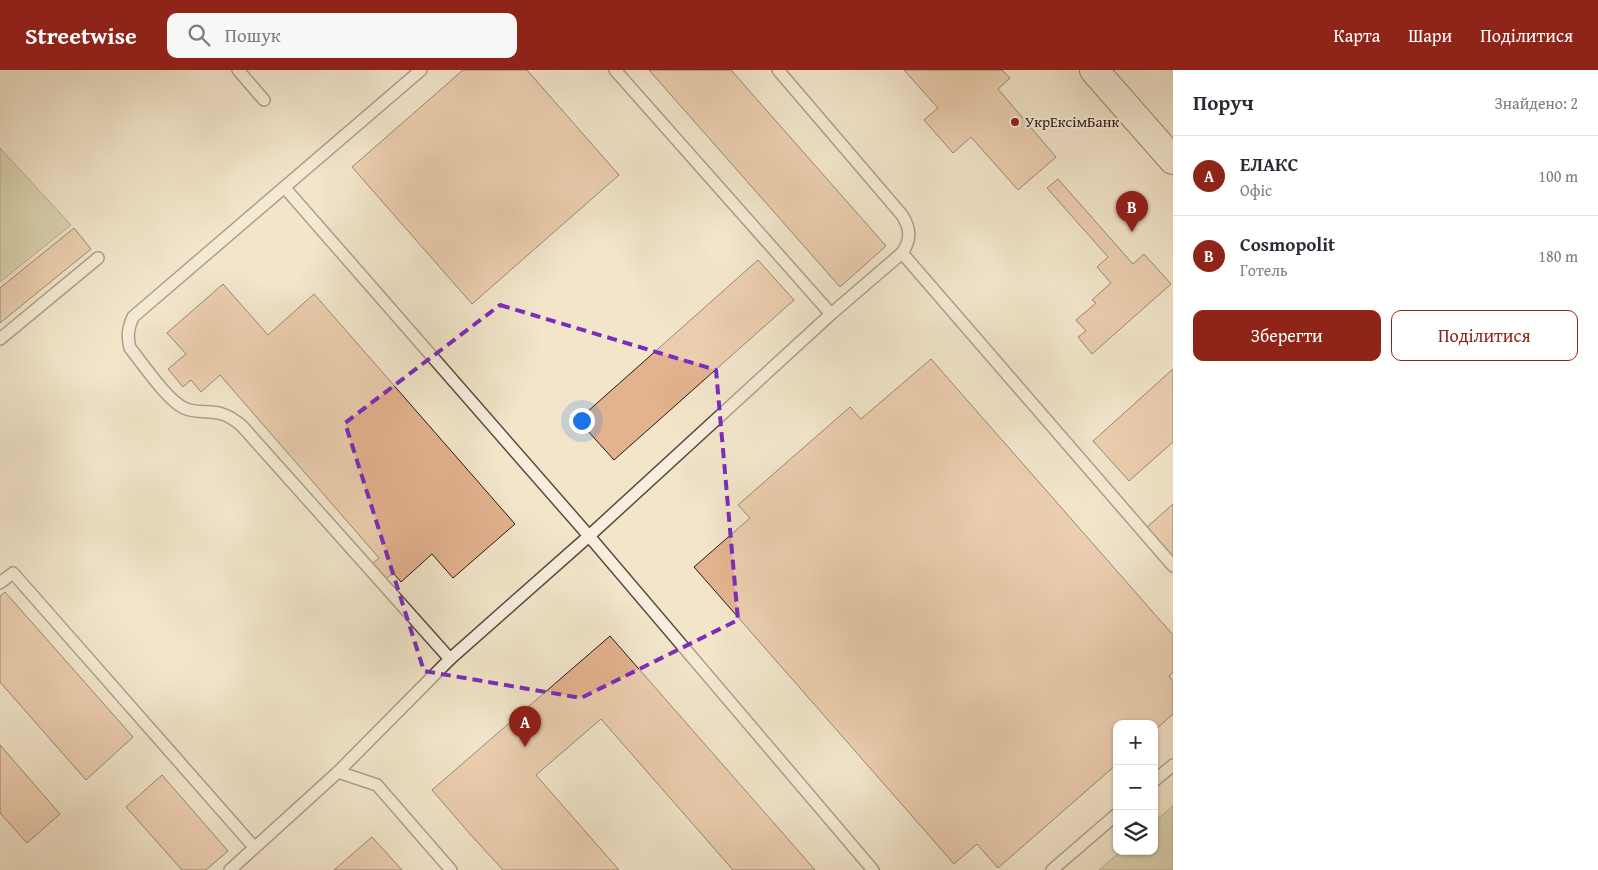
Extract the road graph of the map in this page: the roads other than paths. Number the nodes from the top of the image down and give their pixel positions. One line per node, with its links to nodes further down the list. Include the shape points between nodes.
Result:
1 (238, 70): 6 (lane)
2 (421, 70): 8 (lane)
3 (615, 70): 11 (lane)
4 (778, 70): 9 (lane, via 902,215 909,238)
5 (1094, 70): 7 (street)
6 (264, 100)
7 (1173, 160)
8 (285, 188): 13 (lane); 16 (lane, via 133,317 127,337 130,348 173,401 196,412 221,413 242,426)
9 (902, 254): 11 (lane); 14 (lane)
10 (98, 258): 12 (lane)
11 (831, 314): 13 (lane)
12 (0, 339)
13 (589, 536): 16 (lane); 24 (lane)
14 (1173, 566)
15 (0, 584): 21 (lane, via 13,573)
16 (450, 659): 18 (lane)
17 (1173, 765): 19 (lane)
18 (338, 772): 21 (lane); 23 (lane, via 377,785)
19 (1158, 778)
20 (1113, 817): 25 (lane)
21 (254, 847): 22 (lane)
22 (230, 870)
23 (451, 870)
24 (873, 870)
25 (1052, 870)

